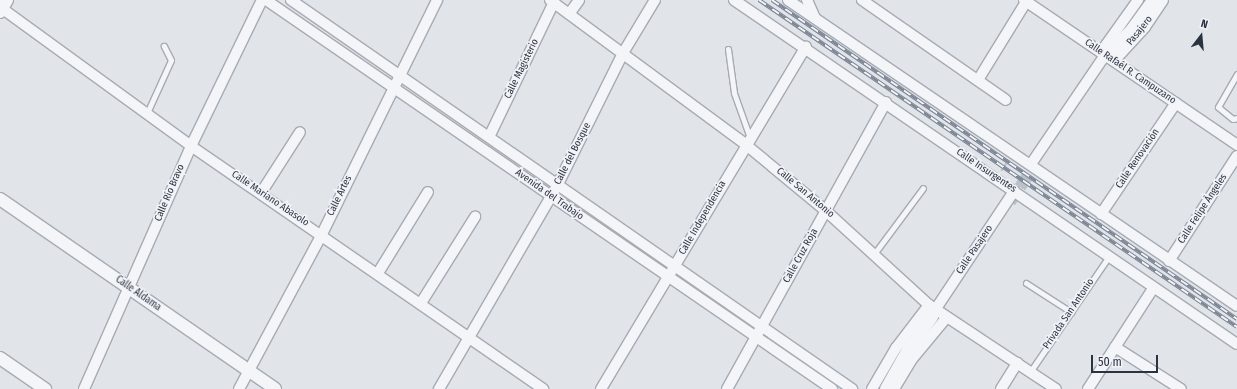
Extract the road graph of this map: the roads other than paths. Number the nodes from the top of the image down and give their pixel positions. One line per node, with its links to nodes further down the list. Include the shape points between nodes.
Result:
1 (262, 0): 37 (street, Calle Río Bravo)
2 (266, 0): 27 (street, Avenida del Trabajo)
3 (291, 0): 24 (street, Avenida del Trabajo)
4 (437, 0): 24 (street, Calle Artes)
5 (579, 0): 17 (street)
6 (655, 0): 22 (street, Calle del Bosque)
7 (734, 0): 20 (street, Calle Insurgentes)
8 (789, 0): 18 (street)
9 (807, 0): 18 (street)
10 (862, 0): 26 (street)
11 (1138, 0): 23 (street, Pasajero)
12 (1153, 0): 23 (street, via 1133,28)
13 (1163, 0): 23 (street, Pasajero, via 1145,27)
14 (552, 1): 17 (street, Calle San Antonio); 34 (street, Calle Magisterio)
15 (1025, 1): 23 (street, Calle Rafaél R. Campuzano); 26 (street)
16 (2, 7): 31 (street, Calle Mariano Abasolo)
17 (569, 14): 22 (street, Calle San Antonio)
18 (815, 18): 39 (street)
19 (164, 46): 31 (lane, via 171,60)
20 (806, 47): 29 (street, Calle Insurgentes); 35 (street, Calle Independencia)
21 (728, 49): 35 (lane, via 734,93)
22 (623, 53): 35 (street, Calle San Antonio); 40 (street, Calle del Bosque)
23 (1107, 55): 30 (street, Calle Rafaél R. Campuzano); 39 (street)
24 (401, 74): 27 (street, Calle Artes); 34 (street, Avenida del Trabajo)
25 (1237, 74): 32 (lane, via 1218,107 1233,119)
26 (978, 80): 28 (street)
27 (394, 87): 45 (street, Avenida del Trabajo); 50 (street, Calle Artes)
28 (1006, 100)
29 (886, 102): 42 (street, Calle Insurgentes); 47 (street, Calle Cruz Roja)
30 (1176, 103): 36 (street, Calle Rafaél R. Campuzano); 48 (street, Calle Renovación)
31 (147, 113): 37 (street, Calle Mariano Abasolo)
32 (1237, 118)
33 (300, 132): 44 (street)
34 (490, 135): 40 (street, Avenida del Trabajo)
35 (748, 141): 47 (street, Calle San Antonio); 54 (street, Calle Independencia)
36 (1237, 145)
37 (191, 146): 44 (street, Calle Mariano Abasolo); 59 (street, Calle Río Bravo)
38 (1237, 156): 53 (street, Calle Felipe Ángeles)
39 (1031, 164): 48 (street)
40 (557, 186): 45 (street, Calle del Bosque); 54 (street, Avenida del Trabajo)
41 (923, 188): 51 (lane)
42 (1014, 191): 52 (street, Calle Insurgentes); 62 (street, Calle Pasajero)
43 (428, 192): 55 (street)
44 (261, 193): 50 (street, Calle Mariano Abasolo)
45 (551, 196): 56 (street, Avenida del Trabajo); 66 (street, Calle del Bosque)
46 (0, 199): 59 (street, Calle Aldama)
47 (826, 211): 51 (street, Calle San Antonio); 65 (street, Calle Cruz Roja)
48 (1101, 214): 53 (street)
49 (475, 217): 60 (street)
50 (322, 234): 55 (street, Calle Mariano Abasolo); 72 (street, Calle Artes)
51 (874, 254): 62 (street, Calle San Antonio)
52 (1108, 256): 58 (street, Calle Insurgentes); 63 (lane, Privada San Antonio)
53 (1169, 261): 61 (street)
54 (674, 267): 56 (street, Calle Independencia); 65 (street, Avenida del Trabajo)
55 (378, 273): 60 (street, Calle Mariano Abasolo)
56 (669, 277): 67 (street, Avenida del Trabajo); 80 (street, Calle Independencia)
57 (1026, 283): 63 (lane)
58 (1154, 287): 68 (street, Calle Insurgentes); 69 (street)
59 (130, 288): 72 (street, Calle Aldama); 75 (street, Calle Río Bravo)
60 (421, 303): 66 (street, Calle Mariano Abasolo)
61 (1237, 306)
62 (932, 311): 64 (street, Calle San Antonio); 84 (street, via 896,348); 85 (street, Calle Pasajero)
63 (1071, 312): 73 (lane, Privada San Antonio)
64 (946, 318): 71 (street, Calle San Antonio); 86 (street, via 916,354)
65 (761, 327): 67 (street, Calle Cruz Roja); 83 (street, Avenida del Trabajo)
66 (468, 336): 78 (street, Calle del Bosque); 79 (street, Calle Mariano Abasolo)
67 (756, 337): 81 (street, Calle Cruz Roja); 82 (street, Avenida del Trabajo)
68 (1237, 344)
69 (1115, 347): 89 (street); 90 (street)
70 (0, 358): 74 (street)
71 (1016, 363): 73 (street, Calle San Antonio); 87 (street)
72 (248, 370): 76 (street, Calle Artes); 77 (street, Calle Aldama)
73 (1030, 372): 88 (street, Calle San Antonio)
74 (45, 389)
75 (84, 389)
76 (239, 389)
77 (275, 389)
78 (438, 389)
79 (543, 389)
80 (601, 389)
81 (727, 389)
82 (832, 389)
83 (852, 389)
84 (872, 389)
85 (886, 389)
86 (894, 389)
87 (1001, 389)
88 (1056, 389)
89 (1088, 389)
90 (1181, 389)

